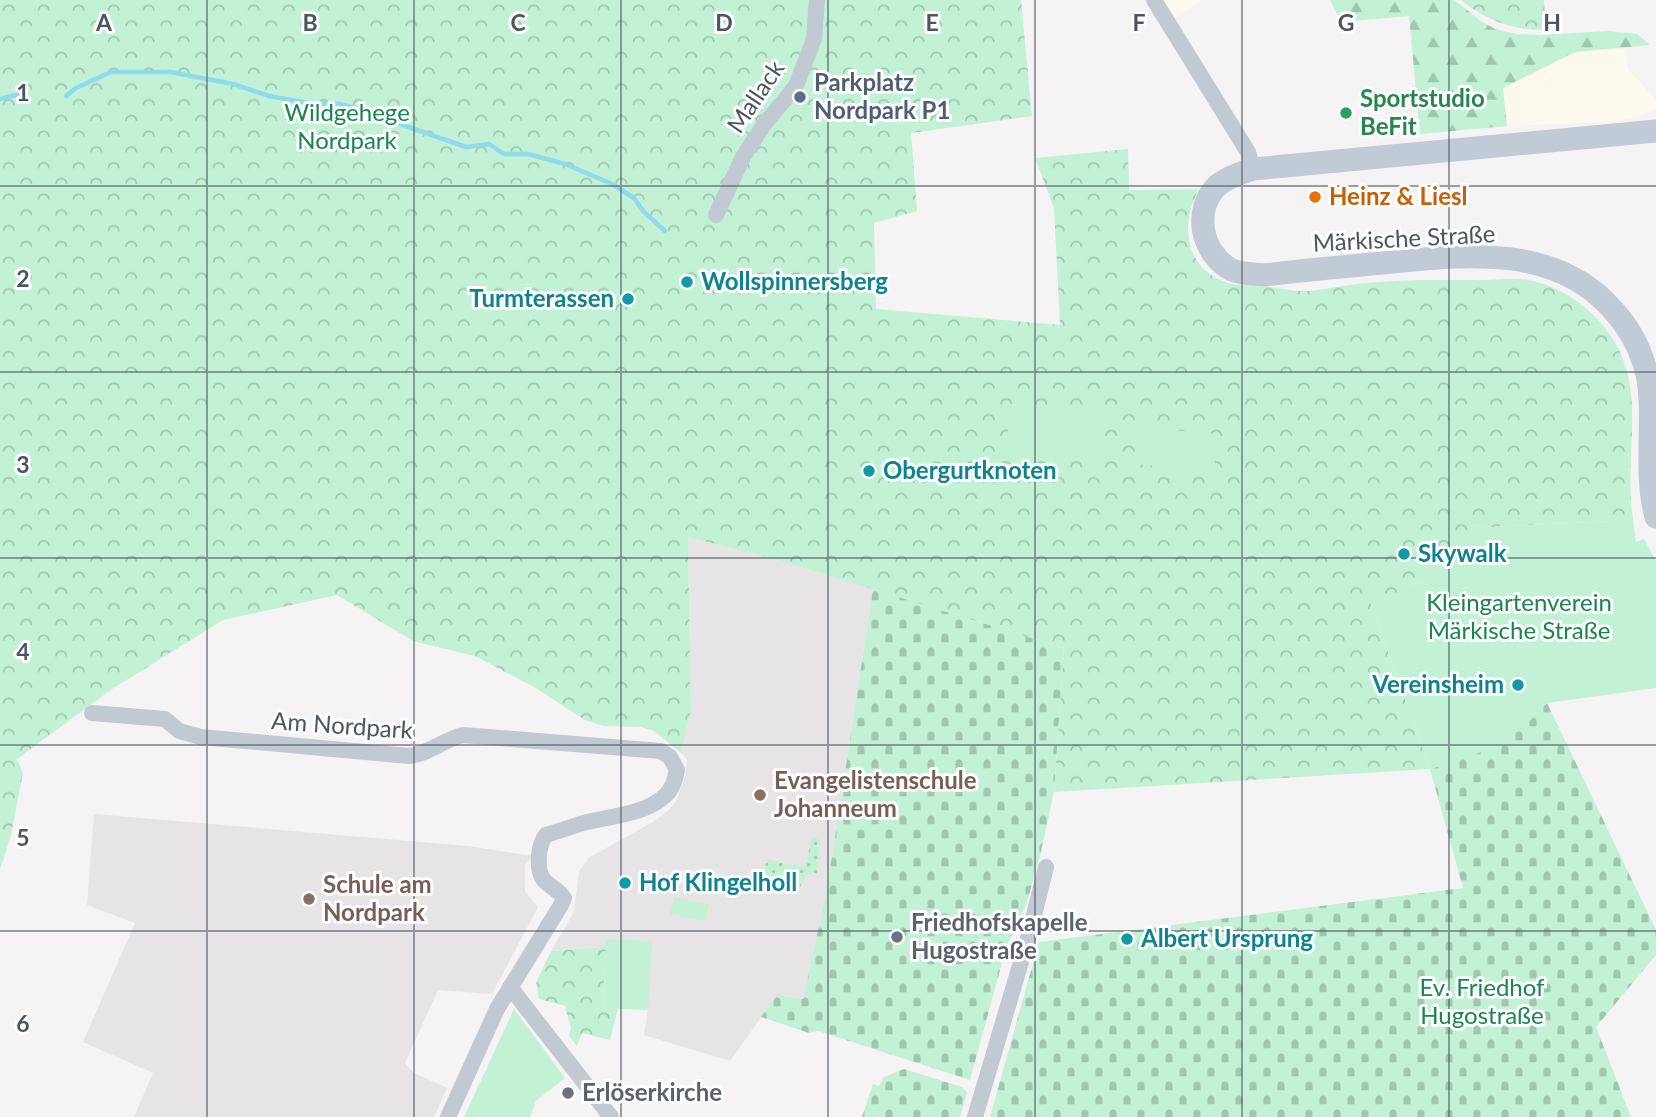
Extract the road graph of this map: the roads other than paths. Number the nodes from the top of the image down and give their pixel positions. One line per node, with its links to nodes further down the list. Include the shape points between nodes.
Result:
1 (817, 0): 5 (street, Mallack, via 814,38 796,86 743,157)
2 (1154, 0): 4 (street, via 1248,152)
3 (1656, 131): 4 (main road, Märkische Straße)
4 (1253, 169): 6 (main road, Märkische Straße, via 1219,185 1203,219 1209,248 1231,269 1265,275 1483,257 1540,264 1588,286 1621,319 1647,372 1652,407 1650,485)
5 (716, 215)
6 (1656, 517)
7 (92, 713): 9 (street, Am Nordpark, via 165,719 179,731 201,737 409,756 424,754 463,735 661,751 670,757 677,770 674,782 653,804 582,823 543,840 543,880 564,898)
8 (1046, 867): 12 (street)
9 (510, 987): 10 (street); 11 (street)
10 (448, 1117)
11 (611, 1117)
12 (975, 1117)

